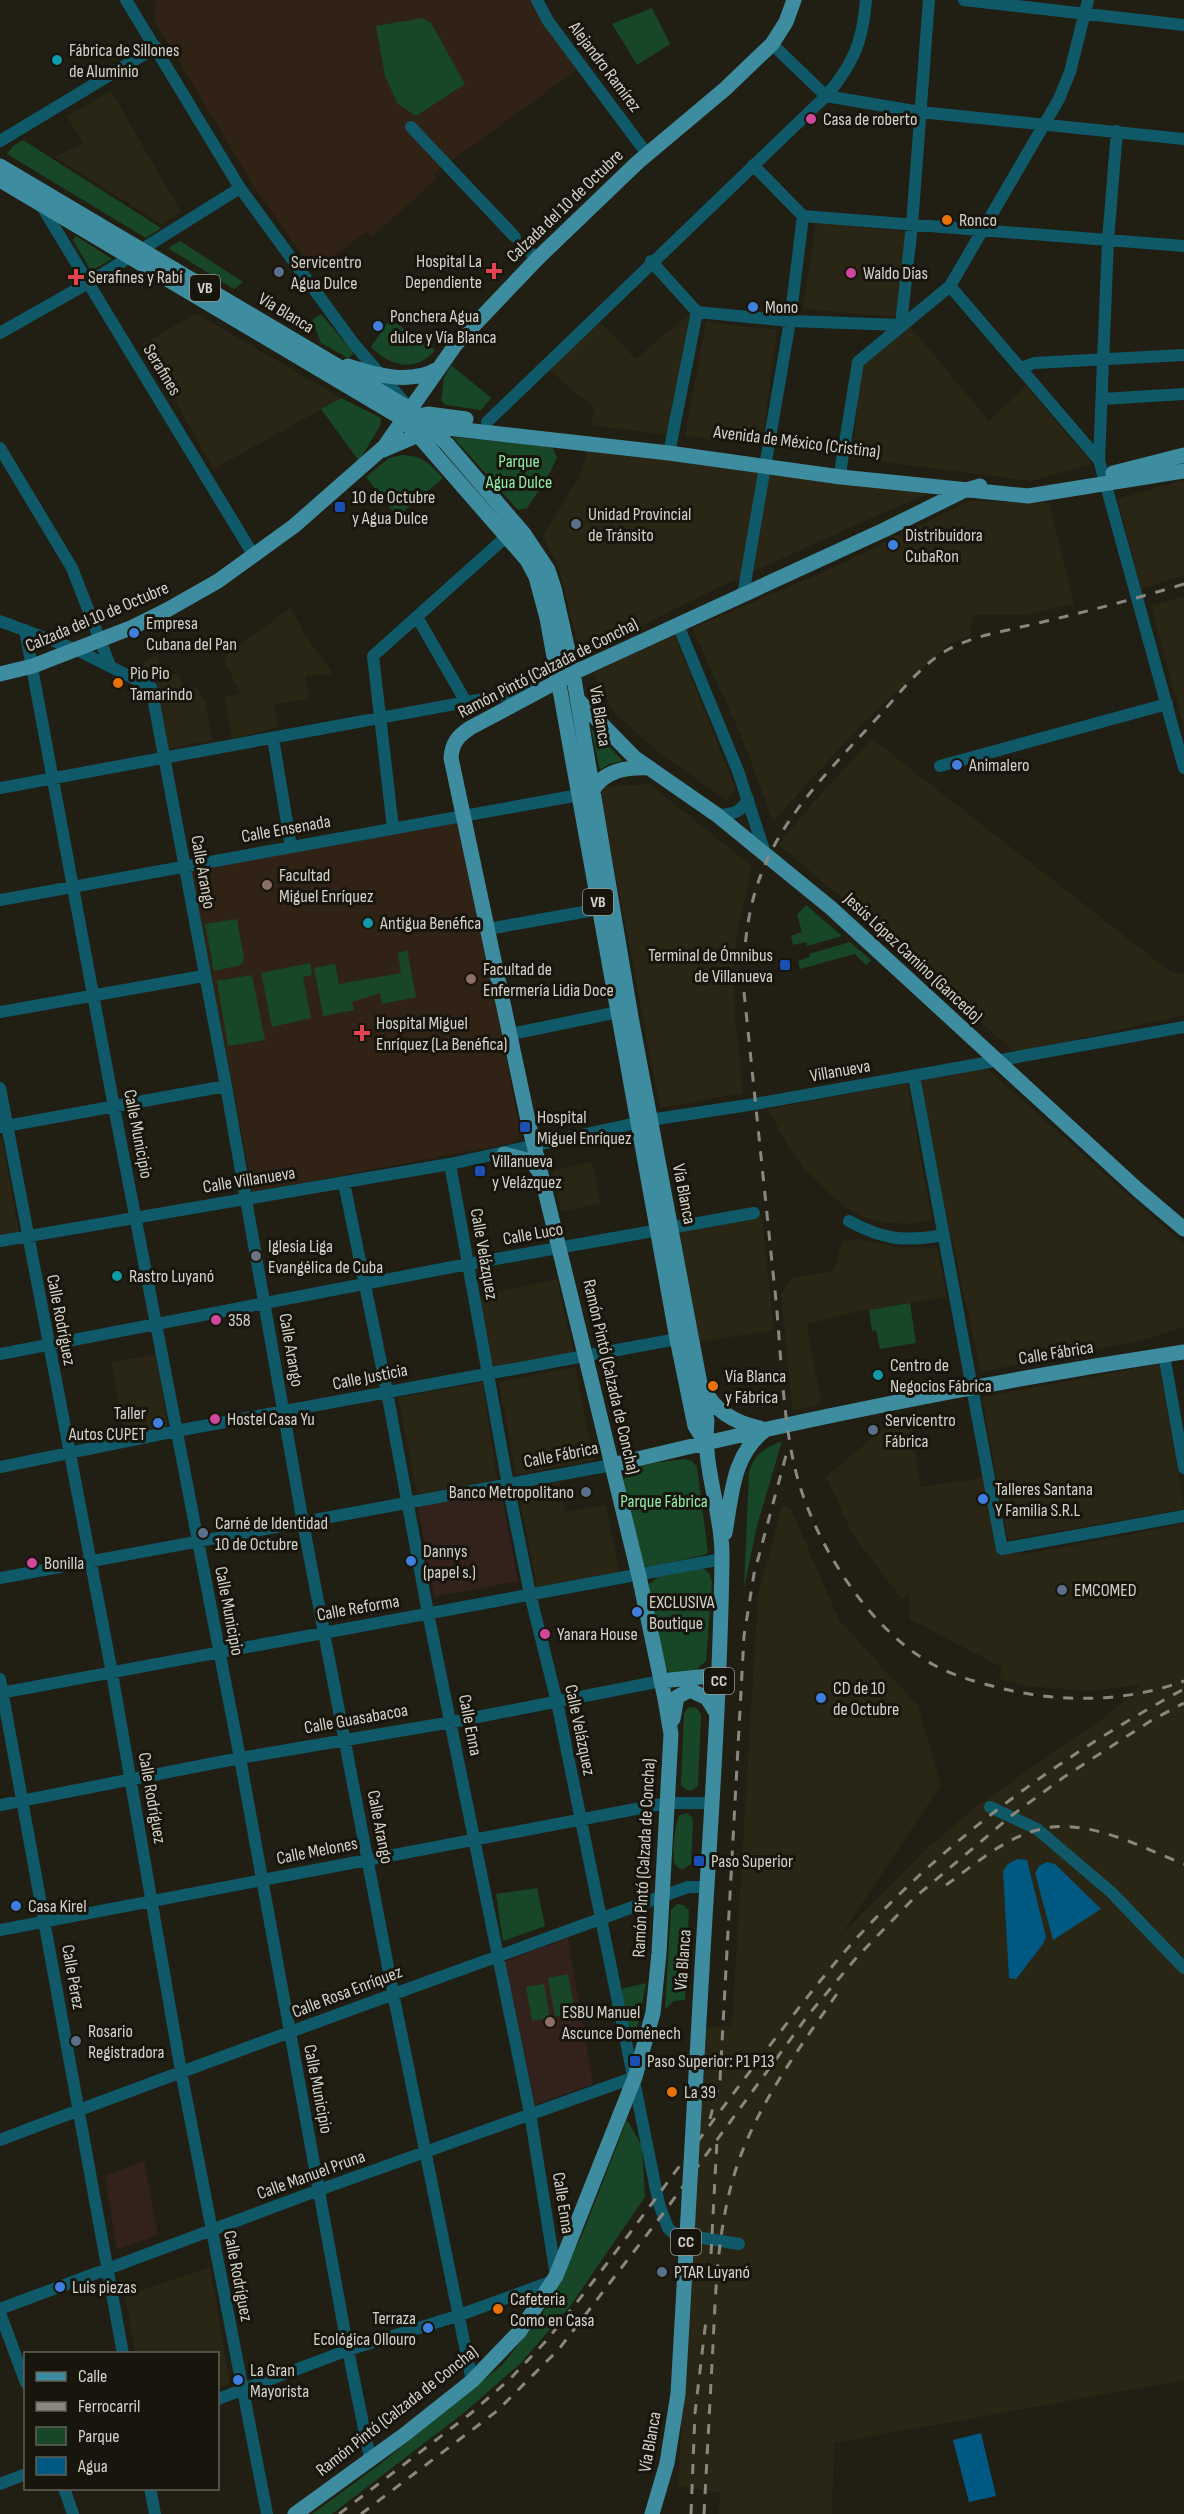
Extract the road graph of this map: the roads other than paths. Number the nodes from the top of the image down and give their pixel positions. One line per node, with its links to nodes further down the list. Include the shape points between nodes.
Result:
1 (126, 0): 11 (street)
2 (537, 0): 19 (street, Alejandro Ramírez, via 548,21)
3 (794, 0): 10 (main road, Calzada del 10 de Octubre)
4 (866, 0): 12 (street, via 865,20 854,57)
5 (929, 0): 13 (street)
6 (964, 0): 8 (street)
7 (1088, 0): 8 (street)
8 (1084, 15): 9 (street); 14 (street, via 1068,79)
9 (1184, 25)
10 (772, 44): 12 (street); 19 (main road, Calzada del 10 de Octubre)
11 (156, 48): 18 (street); 23 (street)
12 (826, 96): 13 (street); 20 (street)
13 (920, 112): 14 (street); 26 (street)
14 (1043, 125): 16 (street); 27 (street)
15 (411, 127): 31 (street)
16 (1117, 131): 17 (street); 28 (street)
17 (1184, 139)
18 (0, 141)
19 (647, 154): 31 (main road, Calzada del 10 de Octubre)
20 (753, 165): 25 (street); 32 (street)
21 (0, 166): 30 (main road, Vía Blanca / VB)
22 (0, 180): 24 (main road, Vía Blanca / VB)
23 (240, 188): 30 (street); 44 (street)
24 (40, 204): 30 (main road, Vía Blanca / VB); 33 (street, Serafines)
25 (803, 216): 26 (street); 36 (street)
26 (912, 225): 27 (street); 37 (street)
27 (984, 231): 28 (street); 34 (street)
28 (1108, 240): 29 (street); 41 (street)
29 (1184, 246)
30 (136, 253): 33 (street); 40 (main road, Vía Blanca / VB); 47 (main road, Vía Blanca / VB)
31 (537, 260): 42 (main road, Calzada del 10 de Octubre, via 466,333)
32 (651, 261): 35 (street); 48 (street)
33 (88, 283): 38 (street); 61 (street, Serafines)
34 (950, 286): 37 (street); 43 (street)
35 (697, 312): 36 (street); 51 (street)
36 (790, 321): 37 (street); 54 (street)
37 (901, 325): 56 (street, via 858,362)
38 (0, 333)
39 (1184, 355): 41 (street)
40 (322, 357): 44 (main road); 47 (main road, Vía Blanca / VB)
41 (1104, 360): 43 (street, via 1034,363); 46 (street)
42 (440, 368): 44 (main road, via 420,377); 47 (main road, Calzada del 10 de Octubre); 49 (main road, via 434,381)
43 (1022, 368): 57 (street)
44 (380, 375): 47 (street)
45 (1184, 394): 46 (street)
46 (1102, 399): 57 (street)
47 (410, 415): 49 (main road, Avenida de México (Cristina)); 49 (main road, Vía Blanca / VB); 52 (main road, Calzada del 10 de Octubre)
48 (487, 422): 49 (main road, Avenida de México (Cristina)); 51 (main road, Avenida de México (Cristina))
49 (431, 427): 51 (main road, Avenida de México (Cristina)); 52 (main road, Calzada del 10 de Octubre); 60 (main road, Vía Blanca / VB); 72 (main road, Vía Blanca / VB, via 524,534 548,570 561,612)
50 (0, 448): 67 (street, via 72,568)
51 (670, 449): 54 (main road, Avenida de México (Cristina))
52 (376, 455): 61 (main road, Calzada del 10 de Octubre)
53 (1184, 455): 57 (main road, Avenida de México (Cristina))
54 (766, 463): 56 (main road, Avenida de México (Cristina)); 62 (street)
55 (1184, 471): 57 (main road, Avenida de México (Cristina))
56 (841, 472): 58 (main road, Avenida de México (Cristina)); 59 (main road, Avenida de México (Cristina))
57 (1102, 473): 58 (main road, Avenida de México (Cristina), via 1040,489); 59 (main road, Avenida de México (Cristina), via 1028,496); 75 (street)
58 (980, 486): 59 (main road, Ramón Pintó (Calzada de Concha))
59 (963, 491): 62 (main road, Ramón Pintó (Calzada de Concha))
60 (507, 536): 63 (street); 72 (main road, Vía Blanca / VB, via 536,577)
61 (254, 556): 67 (main road, Calzada del 10 de Octubre, via 199,593)
62 (743, 595): 65 (main road, Ramón Pintó (Calzada de Concha))
63 (417, 618): 74 (street); 76 (street, via 373,656)
64 (0, 621): 66 (street, Calle Arango)
65 (678, 625): 72 (main road, Ramón Pintó (Calzada de Concha)); 86 (street)
66 (25, 630): 68 (street, Calle Arango); 69 (street, Calle Municipio)
67 (99, 641): 68 (main road, Calzada del 10 de Octubre); 70 (street)
68 (75, 649): 69 (main road, Calzada del 10 de Octubre); 70 (street, Calle Arango)
69 (33, 666): 71 (main road, Calzada del 10 de Octubre); 83 (street, Calle Municipio)
70 (110, 666): 79 (street, Calle Arango, via 151,687)
71 (0, 674)
72 (560, 681): 73 (main road); 74 (street); 77 (main road); 85 (main road, Vía Blanca / VB); 87 (main road, Ramón Pintó (Calzada de Concha), via 488,717 456,739 452,758)
73 (577, 699): 77 (main road); 85 (main road, Vía Blanca / VB)
74 (466, 702): 76 (street)
75 (1167, 704): 80 (street); 82 (street)
76 (380, 718): 78 (street); 89 (street)
77 (605, 729): 81 (main road, Jesús López Camino (Gancedo))
78 (273, 738): 79 (street); 90 (street)
79 (165, 758): 83 (street); 92 (street, Calle Arango)
80 (940, 766)
81 (650, 768): 85 (main road, via 614,772); 88 (main road, Jesús López Camino (Gancedo))
82 (1184, 768)
83 (52, 779): 84 (street); 93 (street, Calle Municipio)
84 (0, 789)
85 (586, 793): 87 (street, Calle Ensenada); 95 (main road, Vía Blanca / VB); 108 (main road, Vía Blanca / VB)
86 (748, 798): 88 (street, via 741,811); 91 (street)
87 (465, 815): 89 (street, Calle Ensenada); 96 (main road, Ramón Pintó (Calzada de Concha))
88 (717, 815): 91 (main road, Jesús López Camino (Gancedo))
89 (393, 828): 90 (street, Calle Ensenada)
90 (291, 847): 92 (street, Calle Ensenada)
91 (765, 852): 103 (main road, Jesús López Camino (Gancedo))
92 (183, 867): 93 (street, Calle Ensenada); 97 (street, Calle Arango)
93 (72, 888): 94 (street, Calle Ensenada); 98 (street, Calle Municipio)
94 (0, 900)
95 (600, 909): 96 (street); 100 (main road, Vía Blanca / VB)
96 (488, 929): 102 (main road, Ramón Pintó (Calzada de Concha))
97 (203, 976): 98 (street); 105 (street, Calle Arango)
98 (93, 996): 99 (street); 107 (street, Calle Municipio)
99 (0, 1012)
100 (618, 1012): 102 (street); 108 (main road, Vía Blanca / VB)
101 (1184, 1027): 103 (street, Villanueva)
102 (511, 1034): 110 (main road, Ramón Pintó (Calzada de Concha))
103 (996, 1060): 104 (street, Villanueva); 115 (main road, Jesús López Camino (Gancedo))
104 (914, 1076): 108 (street, Villanueva); 123 (street)
105 (226, 1086): 107 (street); 116 (street, Calle Arango)
106 (0, 1088): 109 (street, Calle Rodríguez)
107 (114, 1107): 109 (street); 118 (street, Calle Municipio)
108 (644, 1122): 110 (street, Villanueva); 121 (main road, Vía Blanca / VB)
109 (4, 1127): 124 (street, Calle Rodríguez)
110 (534, 1147): 111 (street, Villanueva); 113 (main road, Ramón Pintó (Calzada de Concha))
111 (504, 1154): 112 (street, Calle Villanueva); 113 (main road, via 531,1161)
112 (450, 1164): 114 (street, Calle Villanueva); 127 (street, Calle Velázquez)
113 (545, 1182): 126 (main road, Ramón Pintó (Calzada de Concha))
114 (344, 1183): 116 (street, Calle Villanueva); 128 (street, Calle Enna)
115 (1147, 1198): 120 (main road); 122 (main road, Jesús López Camino (Gancedo))
116 (246, 1199): 118 (street, Calle Villanueva); 129 (street, Calle Arango)
117 (754, 1213): 121 (street, Calle Luco)
118 (136, 1217): 124 (street, Calle Villanueva); 130 (street, Calle Municipio)
119 (849, 1221): 123 (street, via 872,1234 899,1240)
120 (1184, 1222)
121 (664, 1228): 126 (street, Calle Luco); 131 (main road, Vía Blanca / VB); 139 (main road, Vía Blanca / VB)
122 (1184, 1229)
123 (944, 1235): 140 (street)
124 (27, 1236): 125 (street, Calle Villanueva); 133 (street, Calle Rodríguez)
125 (0, 1241)
126 (560, 1247): 127 (street, Calle Luco); 136 (main road, Ramón Pintó (Calzada de Concha))
127 (468, 1264): 128 (street, Calle Luco); 138 (street, Calle Velázquez)
128 (364, 1285): 129 (street, Calle Luco); 141 (street, Calle Enna)
129 (265, 1304): 130 (street, Calle Luco); 142 (street, Calle Arango)
130 (157, 1325): 133 (street, Calle Luco); 145 (street, Calle Municipio)
131 (677, 1339): 136 (street, Calle Justicia); 143 (main road, Vía Blanca / VB)
132 (1184, 1342): 137 (main road)
133 (48, 1345): 135 (street, Calle Luco); 148 (street, Calle Rodríguez)
134 (1184, 1350): 137 (main road, Calle Fábrica)
135 (0, 1354)
136 (586, 1354): 138 (street, Calle Justicia); 149 (main road, Ramón Pintó (Calzada de Concha))
137 (1164, 1355): 140 (main road, Calle Fábrica); 151 (street)
138 (488, 1376): 141 (street, Calle Justicia); 152 (street, Calle Velázquez)
139 (700, 1379): 144 (main road, via 708,1397 723,1412 739,1422); 146 (main road, Vía Blanca / VB, via 707,1421)
140 (973, 1387): 144 (main road, Calle Fábrica); 154 (street, via 1002,1549)
141 (387, 1392): 142 (street, Calle Justicia); 153 (street, Calle Enna)
142 (284, 1412): 145 (street, Calle Justicia); 155 (street, Calle Arango)
143 (692, 1416): 146 (main road, Vía Blanca / VB); 147 (main road, via 687,1434)
144 (766, 1429): 146 (main road, Calle Fábrica); 157 (main road, via 740,1458)
145 (176, 1431): 148 (street, Calle Justicia); 156 (street, Calle Municipio)
146 (705, 1442): 147 (main road, Calle Fábrica); 157 (main road, Vía Blanca / CC)
147 (668, 1451): 149 (main road, Calle Fábrica)
148 (69, 1453): 150 (street, Calle Justicia); 158 (street, Calle Rodríguez)
149 (612, 1465): 152 (street, Calle Fábrica); 159 (main road, Ramón Pintó (Calzada de Concha))
150 (0, 1467)
151 (1184, 1468)
152 (508, 1485): 153 (street, Calle Fábrica); 161 (street, Calle Velázquez)
153 (407, 1504): 155 (street, Calle Fábrica); 162 (street, Calle Enna)
154 (1184, 1516)
155 (303, 1523): 156 (street, Calle Fábrica); 163 (street, Calle Arango)
156 (197, 1543): 158 (street, Calle Fábrica); 164 (street, Calle Municipio)
157 (722, 1555): 159 (street, Calle Reforma); 166 (main road, Vía Blanca / CC)
158 (91, 1563): 160 (street, Calle Fábrica); 165 (street, Calle Rodríguez)
159 (639, 1576): 161 (street, Calle Reforma); 168 (main road, Ramón Pintó (Calzada de Concha))
160 (0, 1578)
161 (530, 1594): 162 (street, Calle Reforma); 172 (street, Calle Velázquez)
162 (428, 1613): 163 (street, Calle Reforma); 174 (street, Calle Enna)
163 (324, 1632): 164 (street, Calle Reforma); 176 (street, Calle Arango)
164 (219, 1652): 165 (street, Calle Reforma); 177 (street, Calle Municipio)
165 (112, 1673): 169 (street, Calle Reforma); 178 (street, Calle Rodríguez)
166 (719, 1675): 168 (main road, Calle Guasabacoa); 173 (main road, Vía Blanca / CC)
167 (0, 1679): 169 (street, Calle Pérez)
168 (662, 1681): 171 (main road, Ramón Pintó (Calzada de Concha)); 172 (street, Calle Guasabacoa)
169 (1, 1692): 179 (street, Calle Pérez)
170 (682, 1693): 171 (main road); 173 (main road, via 690,1690 701,1694); 175 (main road, via 675,1705)
171 (665, 1699): 175 (main road, Ramón Pintó (Calzada de Concha))
172 (557, 1702): 174 (street, Calle Guasabacoa); 184 (street, Calle Velázquez)
173 (717, 1714): 181 (main road, Vía Blanca / CC)
174 (452, 1722): 176 (street, Calle Guasabacoa); 185 (street, Calle Enna)
175 (671, 1734): 180 (main road, Ramón Pintó (Calzada de Concha))
176 (345, 1741): 177 (street, Calle Guasabacoa); 186 (street, Calle Arango)
177 (240, 1758): 178 (street, Calle Guasabacoa); 187 (street, Calle Municipio)
178 (131, 1779): 179 (street, Calle Guasabacoa); 190 (street, Calle Rodríguez)
179 (21, 1800): 182 (street, Calle Guasabacoa); 192 (street, Calle Pérez)
180 (667, 1803): 181 (street, Calle Melones); 184 (street, Calle Melones); 189 (main road, Ramón Pintó (Calzada de Concha))
181 (712, 1803): 188 (main road, Vía Blanca / CC)
182 (0, 1805)
183 (990, 1807): 195 (street, via 1037,1829 1111,1892)
184 (581, 1820): 185 (street, Calle Melones); 191 (street, Calle Velázquez)
185 (474, 1840): 186 (street, Calle Melones); 194 (street, Calle Enna)
186 (368, 1859): 187 (street, Calle Melones); 196 (street, Calle Arango)
187 (261, 1879): 190 (street, Calle Melones); 197 (street, Calle Municipio)
188 (708, 1887): 189 (street, Calle Rosa Enríquez, via 688,1887); 226 (main road, Vía Blanca / CC, bridge, via 678,2394 667,2463)
189 (663, 1896): 191 (street, Calle Rosa Enríquez); 199 (main road, Ramón Pintó (Calzada de Concha), via 653,2013)
190 (152, 1901): 192 (street, Calle Melones); 198 (street, Calle Rodríguez)
191 (600, 1919): 194 (street, Calle Rosa Enríquez); 199 (street, Calle Velázquez)
192 (44, 1921): 193 (street, Calle Melones); 200 (street, Calle Pérez)
193 (0, 1930)
194 (498, 1957): 196 (street, Calle Rosa Enríquez); 201 (street, Calle Enna)
195 (1184, 1968)
196 (393, 1993): 197 (street, Calle Rosa Enríquez); 203 (street, Calle Arango)
197 (289, 2033): 198 (street, Calle Rosa Enríquez); 204 (street, Calle Municipio)
198 (181, 2072): 200 (street, Calle Rosa Enríquez); 205 (street, Calle Rodríguez)
199 (635, 2077): 201 (street, Calle Manuel Pruna); 206 (street, Calle Velázquez, via 657,2195 668,2228 674,2233); 208 (main road, Ramón Pintó (Calzada de Concha))
200 (79, 2109): 202 (street, Calle Rosa Enríquez); 207 (street, Calle Pérez)
201 (530, 2113): 203 (street, Calle Manuel Pruna); 208 (street, Calle Enna)
202 (0, 2139)
203 (425, 2152): 204 (street, Calle Manuel Pruna); 210 (street, Calle Arango)
204 (319, 2190): 205 (street, Calle Manuel Pruna); 211 (street, Calle Municipio)
205 (212, 2232): 207 (street, Calle Manuel Pruna); 215 (street, Calle Rodríguez)
206 (739, 2244)
207 (107, 2271): 209 (street, Calle Manuel Pruna); 212 (street, Calle Pérez)
208 (554, 2278): 210 (street); 214 (main road, Ramón Pintó (Calzada de Concha), via 520,2331)
209 (0, 2311): 213 (street)
210 (457, 2316): 211 (street); 214 (street, Calle Arango)
211 (348, 2350): 215 (street); 217 (street, Calle Municipio)
212 (123, 2352)
213 (24, 2377)
214 (472, 2381): 217 (main road, Ramón Pintó (Calzada de Concha))
215 (242, 2390): 216 (street); 224 (street, Calle Rodríguez)
216 (219, 2399)
217 (370, 2458): 225 (main road, Ramón Pintó (Calzada de Concha))
218 (24, 2475): 219 (street)
219 (0, 2484)
220 (65, 2490): 222 (street)
221 (150, 2490): 223 (street)
222 (73, 2514)
223 (155, 2514)
224 (267, 2514)
225 (295, 2514)
226 (652, 2514)

